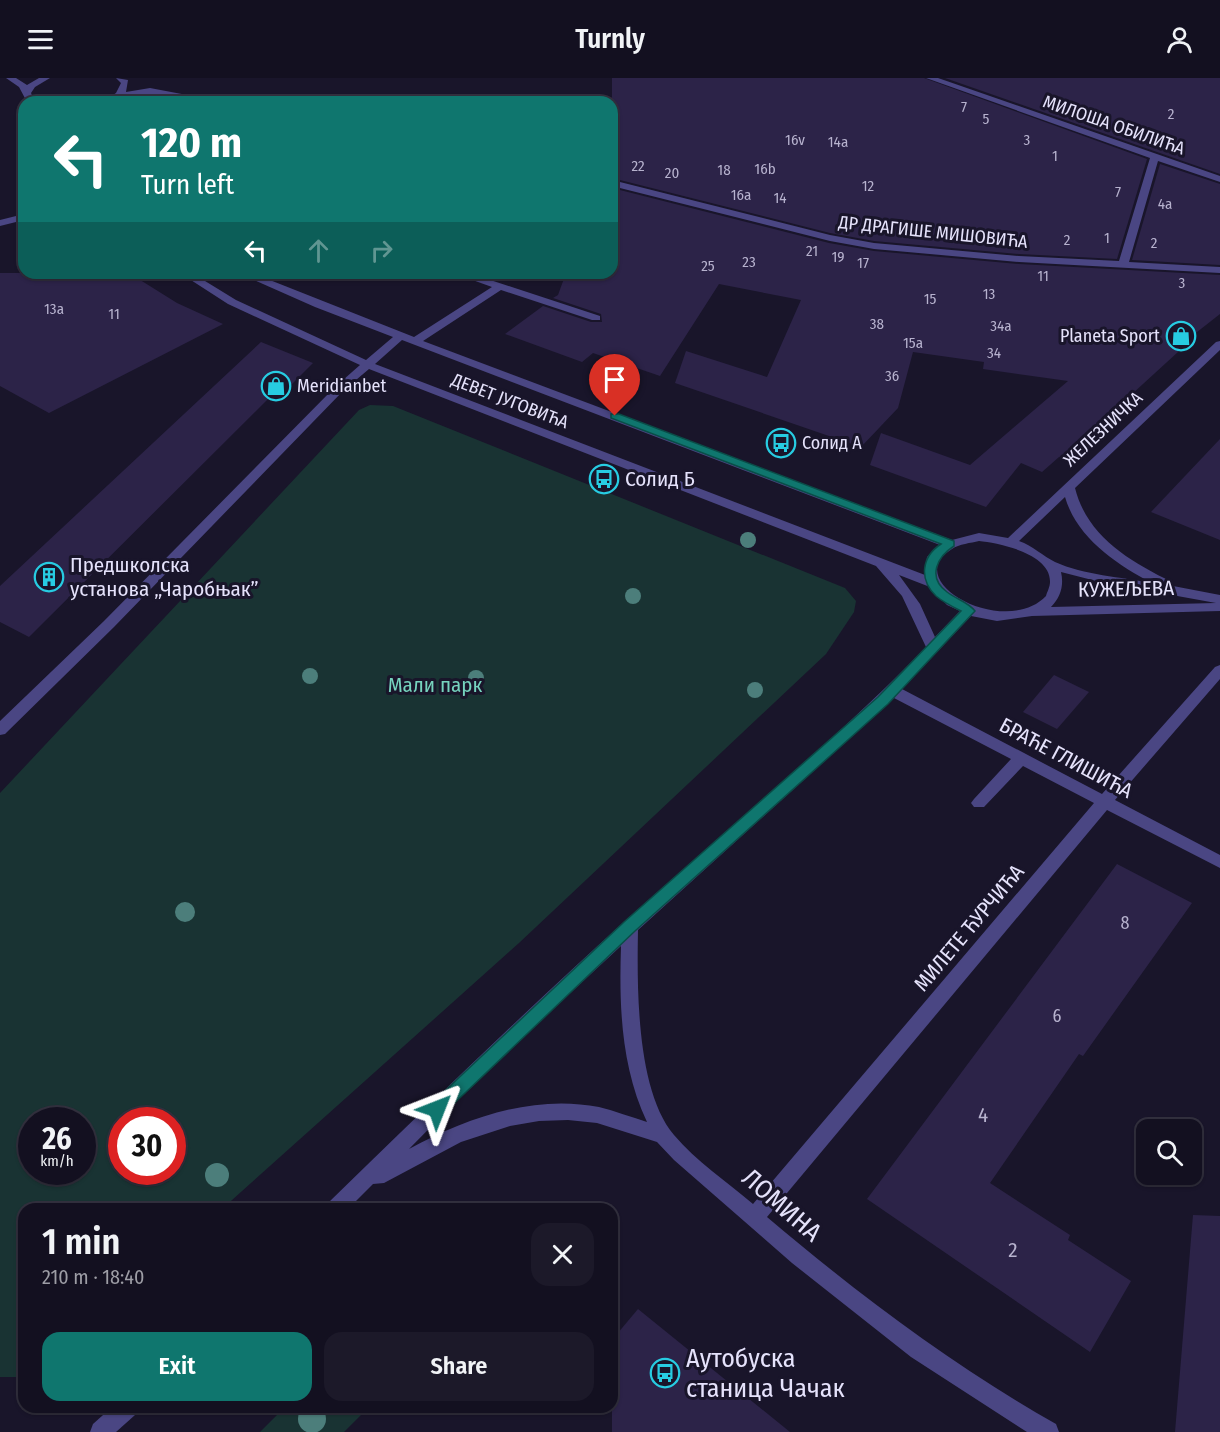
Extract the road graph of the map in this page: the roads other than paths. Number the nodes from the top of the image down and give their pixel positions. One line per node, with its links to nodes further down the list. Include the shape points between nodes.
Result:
1 (10, 78): 5 (street)
2 (46, 78): 5 (street)
3 (120, 78): 6 (street, via 125,82)
4 (930, 78): 9 (street, МИЛОША ОБИЛИЋА)
5 (28, 92): 7 (street)
6 (120, 95): 8 (street, via 150,92)
7 (29, 96)
8 (178, 96)
9 (1155, 156): 10 (street, МИЛОША ОБИЛИЋА); 14 (street)
10 (1220, 179)
11 (618, 184): 14 (street, ДР ДРАГИШЕ МИШОВИЋА, via 853,243 963,255)
12 (18, 218): 13 (street)
13 (0, 223)
14 (1123, 264): 15 (street, ДР ДРАГИШЕ МИШОВИЋА)
15 (1220, 270)
16 (195, 279): 24 (street, ДЕВЕТ ЈУГОВИЋА, via 241,307)
17 (257, 279): 21 (street, ДЕВЕТ ЈУГОВИЋА)
18 (477, 279): 19 (street)
19 (500, 286): 20 (street); 22 (street)
20 (596, 318)
21 (401, 335): 22 (street, ДЕВЕТ ЈУГОВИЋА); 24 (street)
22 (415, 341): 27 (street, ДЕВЕТ ЈУГОВИЋА)
23 (1220, 344): 25 (street, ЖЕЛЕЗНИЧКА)
24 (366, 364): 28 (street, ДЕВЕТ ЈУГОВИЋА); 39 (street)
25 (1069, 486): 26 (street, ЖЕЛЕЗНИЧКА); 31 (street, via 1077,513 1114,555)
26 (1011, 542): 27 (street, via 979,537); 29 (street, via 1026,547)
27 (950, 544): 30 (street, via 932,561 929,572)
28 (867, 557): 30 (street, ДЕВЕТ ЈУГОВИЋА); 36 (street, via 891,574 917,606)
29 (1048, 564): 31 (street, КУЖЕЉЕВА); 35 (street, via 1056,586 1053,596)
30 (933, 583): 34 (street, via 952,603)
31 (1186, 594): 32 (street, КУЖЕЉЕВА)
32 (1220, 599)
33 (1220, 607): 35 (street, КУЖЕЉЕВА)
34 (969, 611): 35 (street, via 1002,617); 36 (street)
35 (1033, 612)
36 (933, 648): 38 (street)
37 (1220, 670): 41 (street, МИЛЕТЕ ЋУРЧИЋА)
38 (893, 691): 40 (street, БРАЋЕ ГЛИШИЋА); 44 (street)
39 (1, 726)
40 (1021, 758): 41 (street, БРАЋЕ ГЛИШИЋА); 42 (street)
41 (1104, 802): 43 (street, БРАЋЕ ГЛИШИЋА); 48 (street, МИЛЕТЕ ЋУРЧИЋА)
42 (979, 803)
43 (1220, 862)
44 (630, 927): 45 (street, ЛОМИНА, via 630,1034 639,1077); 46 (street)
45 (663, 1136): 46 (street, via 598,1115 571,1112 506,1119 420,1150); 48 (street, ЛОМИНА)
46 (354, 1191): 47 (street)
47 (341, 1203)
48 (754, 1218): 51 (street, ЛОМИНА, via 914,1348)
49 (121, 1413): 50 (street)
50 (101, 1432)
51 (1048, 1432)

